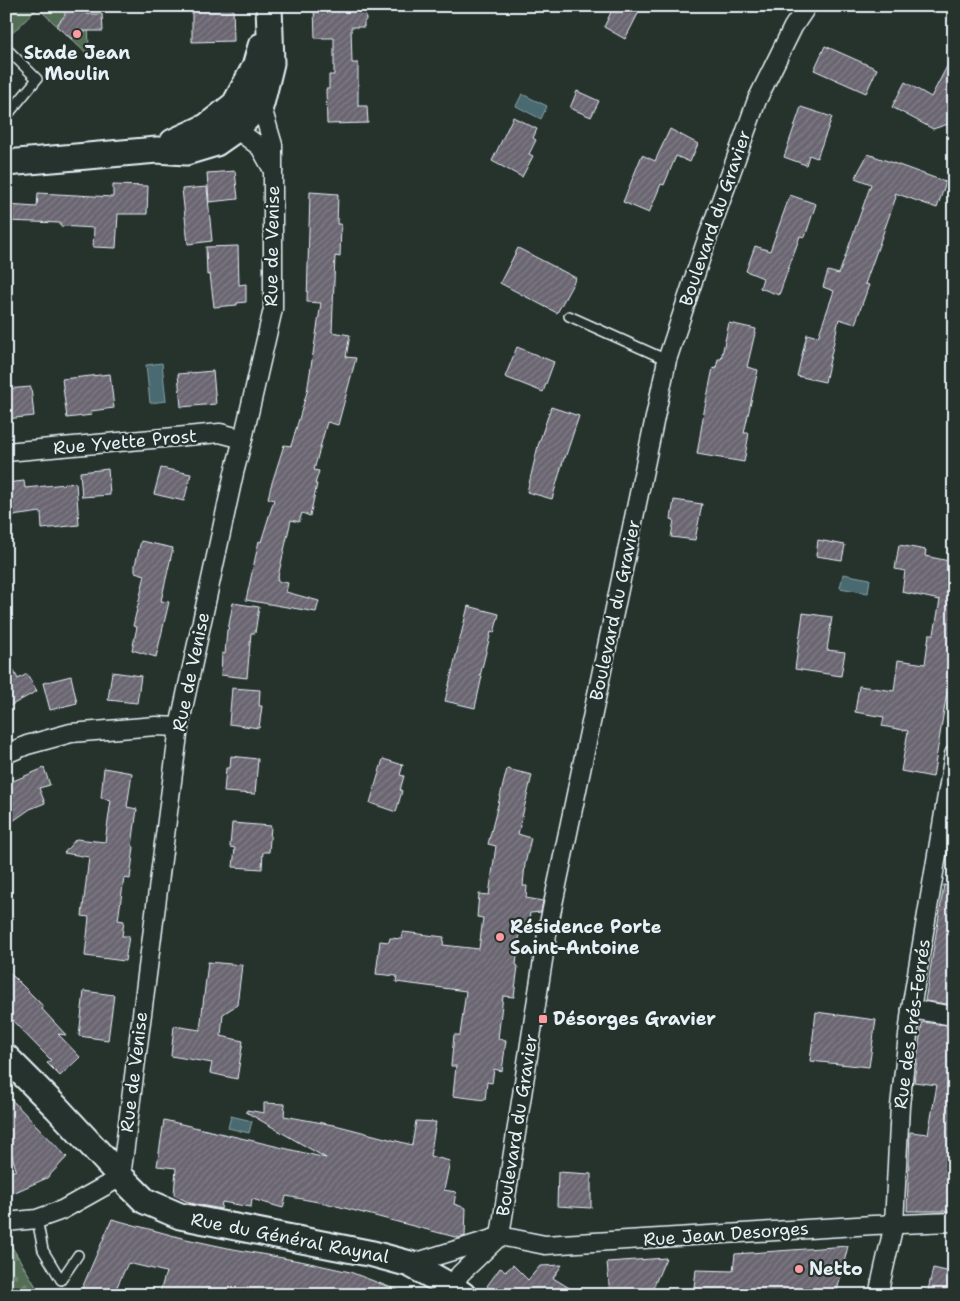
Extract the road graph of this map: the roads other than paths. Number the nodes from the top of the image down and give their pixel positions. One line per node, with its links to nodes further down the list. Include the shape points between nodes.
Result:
1 (807, 6): 12 (street, Boulevard du Gravier, via 792,27 757,100)
2 (270, 10): 4 (main road, Rue de Venise, via 270,63); 6 (main road, via 255,67 235,104)
3 (6, 48): 5 (lane, via 37,79)
4 (261, 104): 7 (main road); 10 (street, Rue de Venise, via 273,145)
5 (6, 117)
6 (206, 127): 7 (street); 8 (main road)
7 (236, 129): 8 (main road, via 216,143 186,152); 10 (street, Rue de Venise, via 260,147)
8 (157, 150): 9 (main road)
9 (6, 163)
10 (274, 171): 13 (street, Rue de Venise, via 273,309)
11 (569, 316): 12 (lane)
12 (667, 360): 26 (street, Boulevard du Gravier, via 548,928)
13 (243, 439): 14 (street, Rue Yvette Prost, via 220,433); 15 (street, Rue de Venise)
14 (6, 452)
15 (179, 727): 16 (street, via 71,733 27,744); 21 (street, Rue de Venise)
16 (6, 754)
17 (954, 754): 18 (street, Rue des Prés-Ferrés)
18 (911, 1009): 19 (street); 25 (street, Rue des Prés-Ferrés, via 900,1106)
19 (954, 1016)
20 (6, 1057): 21 (main road, Rue du Général Raynal)
21 (121, 1176): 22 (street, via 62,1210); 28 (main road, Rue du Général Raynal, via 145,1201 180,1216)
22 (37, 1219): 23 (street); 27 (lane, via 43,1250 62,1280)
23 (6, 1222)
24 (954, 1222): 25 (street, Rue Jean Desorges)
25 (894, 1224): 26 (street, Rue Jean Desorges, via 545,1245); 30 (street, Rue des Prés-Ferrés)
26 (500, 1236): 28 (street, Boulevard du Gravier); 29 (street, Boulevard du Gravier, via 460,1274)
27 (78, 1255)
28 (410, 1264): 29 (main road, Rue du Général Raynal)
29 (454, 1292)
30 (878, 1295)

